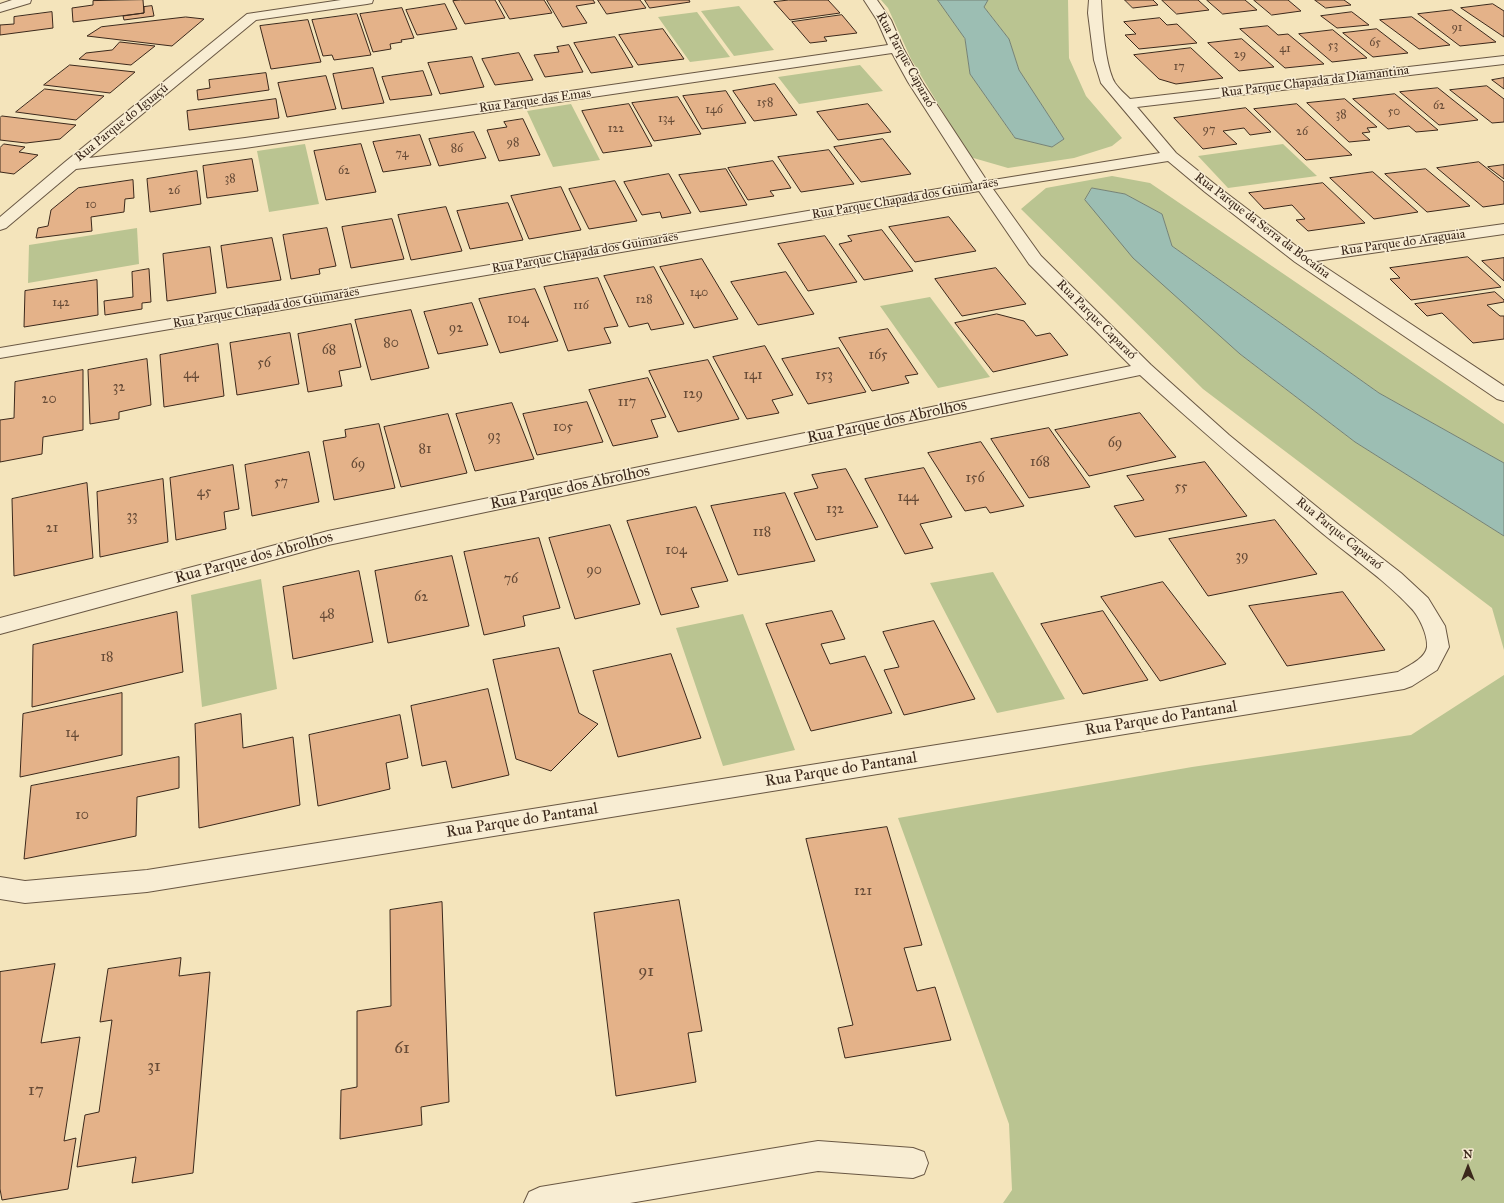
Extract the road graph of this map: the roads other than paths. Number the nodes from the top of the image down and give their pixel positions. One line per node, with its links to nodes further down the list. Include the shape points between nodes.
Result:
1 (25, 0): 5 (street)
2 (367, 0): 9 (street, Rua Parque do Iguaçú, via 252,17)
3 (870, 0): 6 (street, Rua Parque Caparaó, via 884,20)
4 (1095, 0): 8 (street, Rua Parque da Serra da Bocaína, via 1101,60 1108,83)
5 (0, 8)
6 (896, 48): 10 (street, Rua Parque das Emas); 13 (street, Rua Parque Caparaó)
7 (1504, 60): 8 (street, Rua Parque Chapada da Diamantina)
8 (1126, 104): 11 (street, Rua Parque da Serra da Bocaína)
9 (94, 145): 10 (street, Rua Parque das Emas); 12 (street, Rua Parque do Iguaçú)
10 (173, 152): 12 (street, Rua Parque das Emas)
11 (1171, 156): 13 (street, Rua Parque Chapada dos Guimarães); 16 (street, Rua Parque da Serra da Bocaína)
12 (70, 165): 14 (street, Rua Parque do Iguaçú)
13 (982, 186): 17 (street, Rua Parque Chapada dos Guimarães); 18 (street, Rua Parque Caparaó, via 1035,260)
14 (0, 225)
15 (1504, 229): 16 (street, Rua Parque do Araguaia)
16 (1301, 258): 19 (street, Rua Parque da Serra da Bocaína)
17 (0, 353)
18 (1144, 369): 20 (street, Rua Parque Caparaó, via 1222,439); 21 (street, Rua Parque dos Abrolhos, via 328,538)
19 (1504, 395)
20 (1393, 578): 22 (street, Rua Parque do Pantanal, via 1420,604 1434,626 1438,647 1429,664 1404,680 147,881 25,892)
21 (0, 626)
22 (0, 888)
23 (912, 1163): 24 (street, via 818,1156)
24 (540, 1203)

